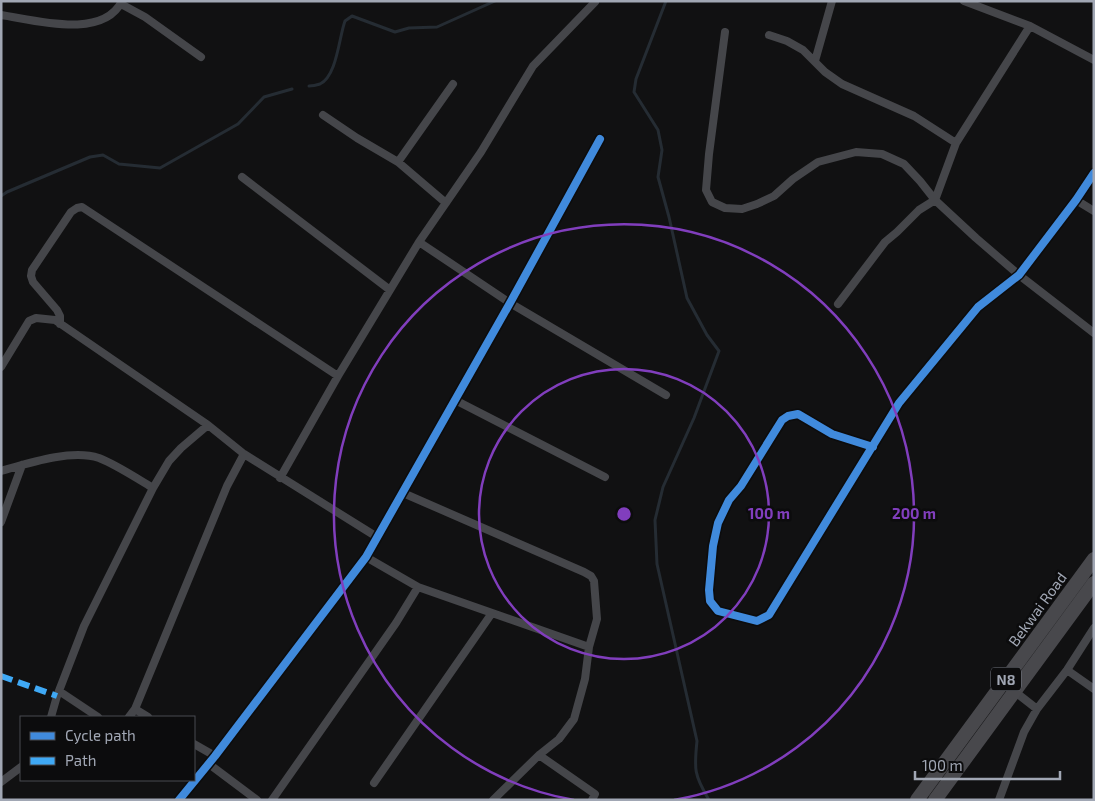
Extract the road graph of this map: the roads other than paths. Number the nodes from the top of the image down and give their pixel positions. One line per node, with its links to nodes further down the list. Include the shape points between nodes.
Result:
1 (832, 1): 11 (street)
2 (964, 1): 6 (street)
3 (596, 2): 21 (street, via 533,66)
4 (121, 3): 5 (street, via 109,17 90,24 72,25); 9 (street)
5 (1, 15)
6 (1030, 26): 10 (street); 15 (street)
7 (725, 32): 19 (street, via 708,154 706,190 712,202 724,208 742,209 757,204 774,196 818,162 856,152 882,154 904,164)
8 (769, 34): 11 (street, via 803,50)
9 (202, 57)
10 (1094, 60)
11 (815, 61): 15 (street, via 842,84 914,116)
12 (453, 84): 16 (street)
13 (323, 115): 16 (street)
14 (600, 139): 26 (street)
15 (956, 144): 19 (street)
16 (398, 162): 21 (street)
17 (1094, 173): 20 (street)
18 (242, 177): 25 (street)
19 (935, 200): 24 (street); 27 (street, via 919,210 885,242)
20 (1076, 200): 22 (street); 24 (street)
21 (446, 203): 23 (street)
22 (1094, 211)
23 (419, 242): 25 (street); 26 (street)
24 (1019, 275): 29 (street); 35 (street, via 978,307 957,331 899,403)
25 (390, 290): 31 (street)
26 (510, 303): 32 (street); 33 (street)
27 (838, 304)
28 (60, 324): 30 (street, via 47,318 29,321); 31 (street, via 57,310 33,282 32,270 71,212 82,208); 34 (street)
29 (1094, 334)
30 (1, 367)
31 (338, 376): 40 (street)
32 (666, 395)
33 (455, 400): 39 (street); 42 (street)
34 (208, 425): 36 (street); 41 (street, via 169,461)
35 (873, 447): 35 (street, via 769,615 756,621 718,611 710,602 709,590 718,523 729,500 782,420 798,414 832,434)
36 (244, 454): 40 (street); 56 (street)
37 (22, 465): 38 (street); 41 (street, via 64,456 100,458); 43 (street)
38 (1, 471)
39 (605, 477)
40 (280, 478): 44 (street)
41 (153, 488): 54 (street, via 84,626)
42 (403, 493): 44 (street); 51 (street, via 591,576 596,589 597,619)
43 (1, 522)
44 (377, 537): 45 (street)
45 (366, 557): 48 (street); 64 (street)
46 (1094, 559): 76 (highway, Bekwai Road / N8)
47 (1094, 583): 55 (highway, Bekwai Road / N8)
48 (418, 587): 49 (street); 73 (street)
49 (492, 613): 51 (street); 70 (street)
50 (1094, 628): 52 (street)
51 (589, 647): 63 (street, via 585,679 574,719 559,739)
52 (1067, 670): 53 (street); 57 (street)
53 (1094, 689)
54 (59, 691): 58 (street); 59 (street)
55 (1014, 691): 57 (street); 77 (highway, Bekwai Road / N8)
56 (135, 709): 60 (street); 61 (street)
57 (1037, 709): 78 (street, via 1024,732)
58 (51, 716)
59 (96, 716)
60 (130, 716)
61 (146, 716)
62 (195, 745): 64 (street)
63 (539, 755): 74 (street); 75 (street, via 596,794)
64 (215, 756): 65 (street)
65 (208, 764): 67 (street); 72 (street)
66 (20, 767): 69 (street)
67 (195, 780)
68 (194, 781): 71 (street)
69 (1, 782)
70 (374, 783)
71 (179, 800)
72 (257, 800)
73 (272, 800)
74 (493, 800)
75 (592, 800)
76 (917, 800)
77 (935, 800)
78 (998, 800)

